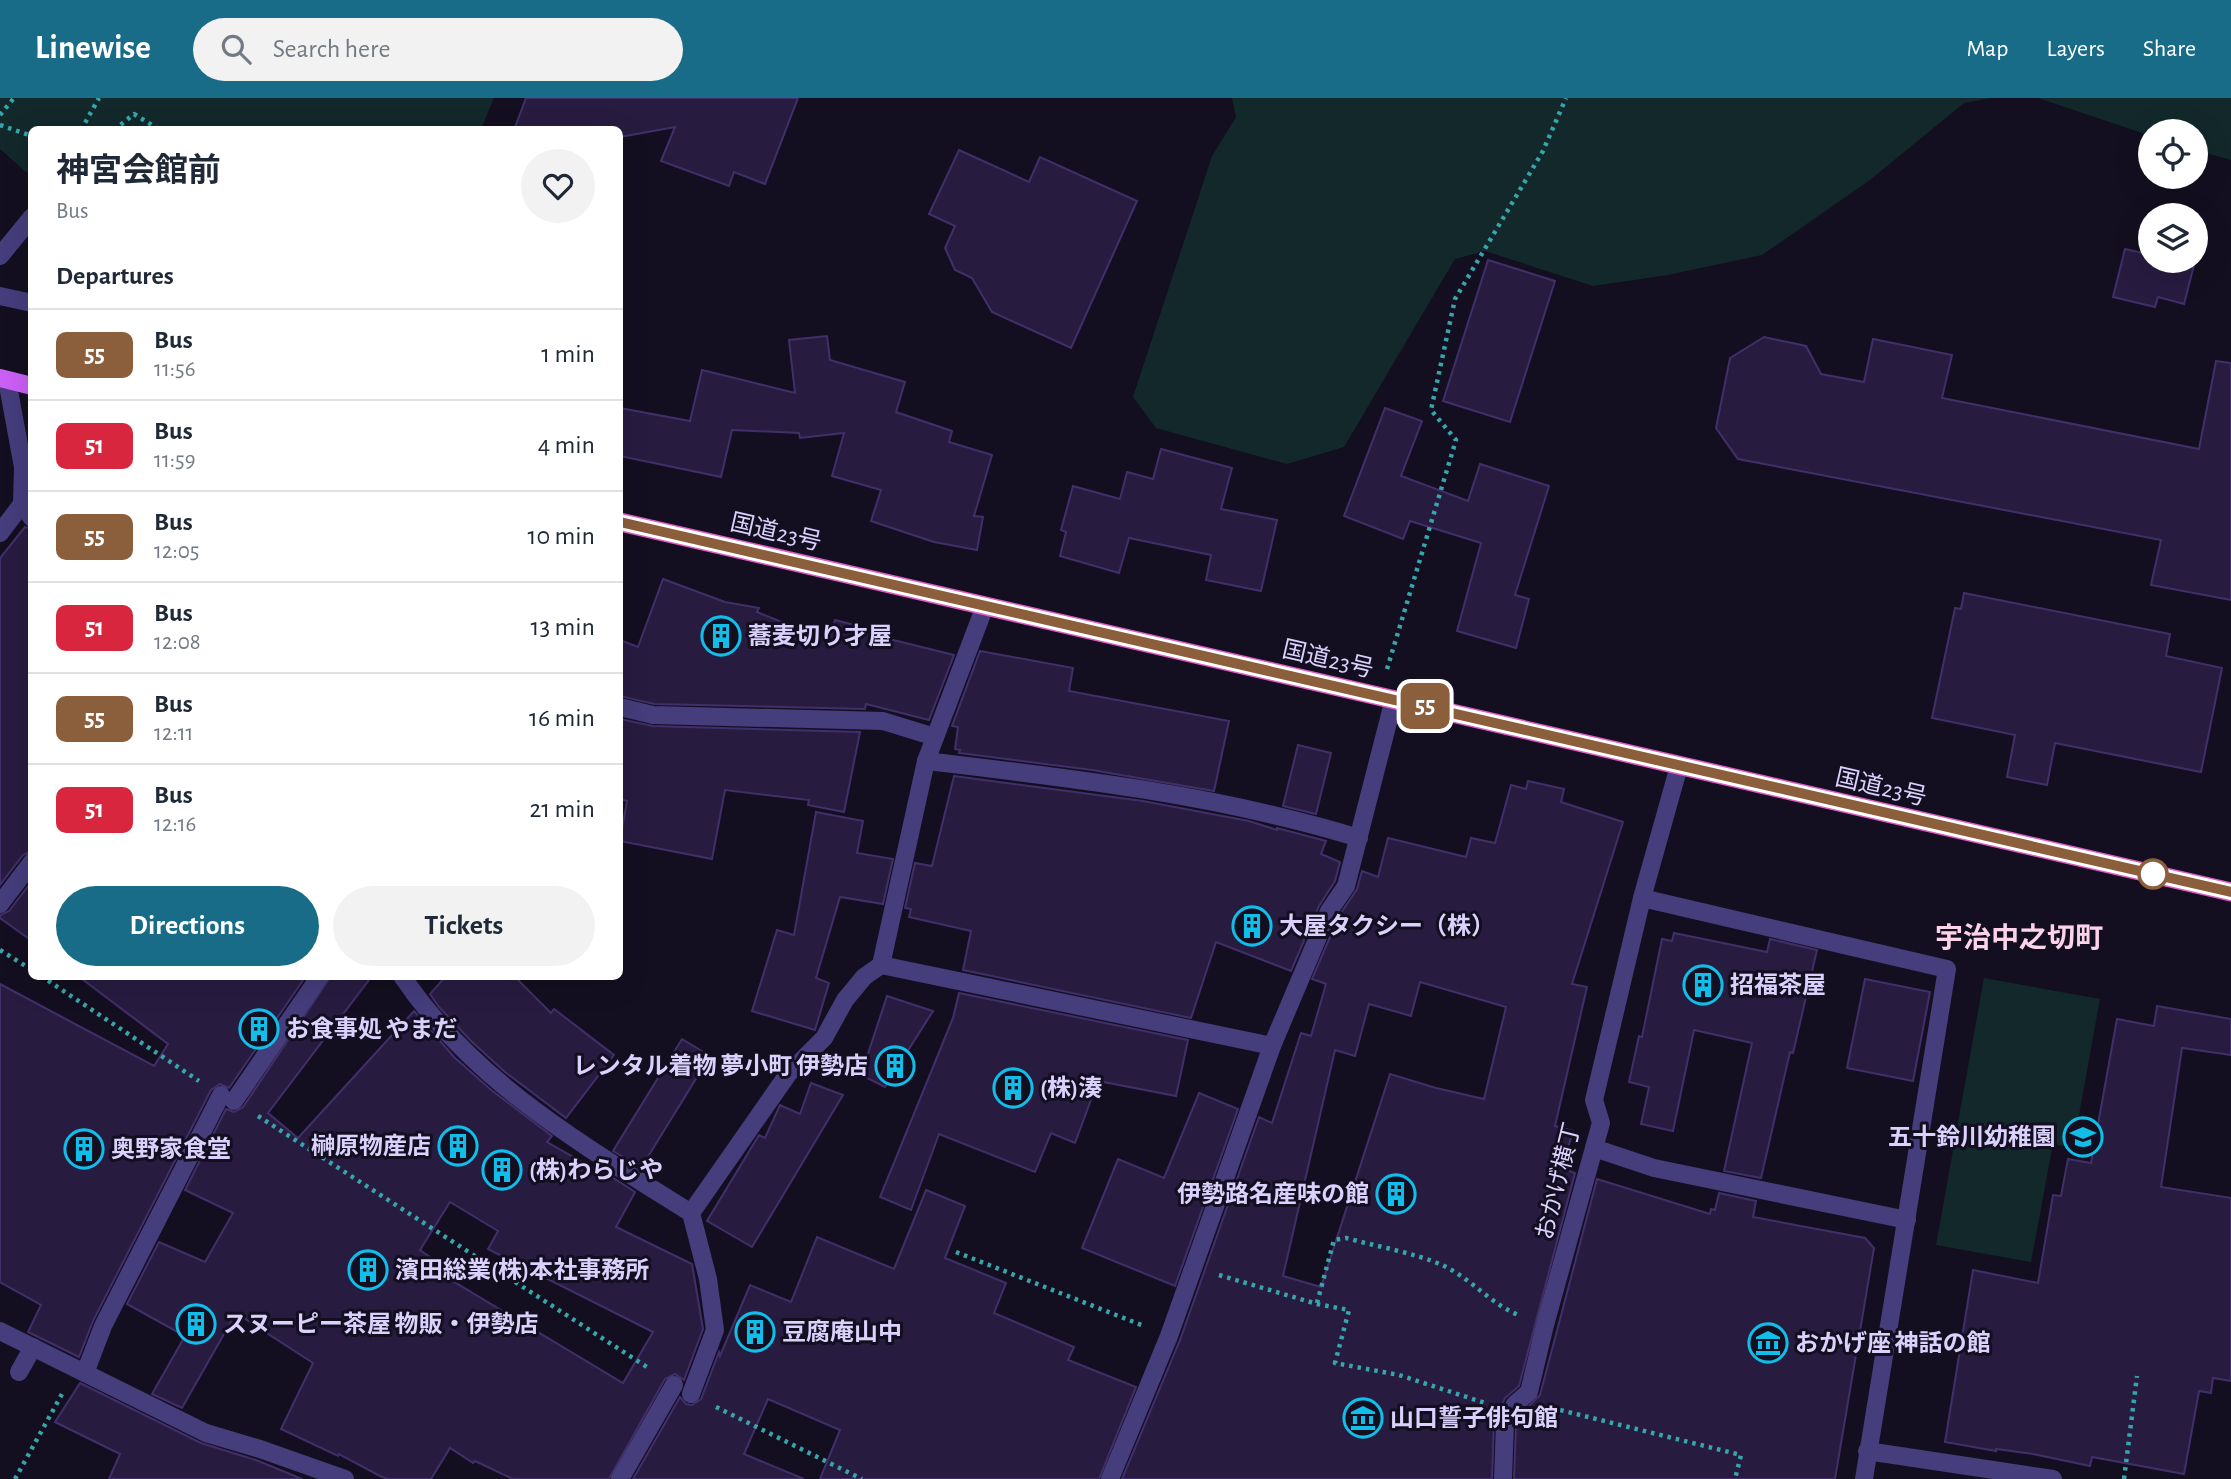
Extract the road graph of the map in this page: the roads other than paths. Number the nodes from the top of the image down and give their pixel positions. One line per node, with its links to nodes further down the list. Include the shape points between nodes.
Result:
1 (28, 221): 2 (street)
2 (0, 256)
3 (0, 296): 4 (street)
4 (28, 302)
5 (4, 379): 6 (main road); 7 (street, via 23,467)
6 (28, 385)
7 (27, 511): 9 (street)
8 (623, 523): 10 (highway, 国道23号)
9 (0, 533)
10 (985, 606): 11 (highway, 国道23号); 13 (street)
11 (1386, 698): 15 (highway, 国道23号); 16 (street)
12 (623, 708): 13 (street, via 653,715 883,721)
13 (935, 737): 14 (street)
14 (926, 761): 16 (street, via 1097,782 1298,819); 21 (street)
15 (1679, 766): 18 (highway, 国道23号); 19 (street, おかげ横丁)
16 (1359, 838): 24 (street, via 1346,886 1329,911)
17 (28, 867): 20 (street)
18 (2231, 892)
19 (1642, 898): 25 (street, おかげ横丁, via 1594,1100 1601,1123); 27 (street, via 1947,968)
20 (0, 904)
21 (881, 965): 24 (street); 26 (street, via 864,977 824,1038 788,1074)
22 (317, 980): 30 (street, via 228,1098)
23 (405, 980): 26 (street, via 492,1079 539,1115)
24 (1272, 1046): 37 (street, via 1169,1336)
25 (1594, 1148): 27 (street, via 1654,1168); 38 (street, おかげ横丁, via 1529,1392 1505,1422)
26 (691, 1213): 33 (street, via 715,1330)
27 (1907, 1220): 34 (street)
28 (0, 1331): 29 (street)
29 (33, 1347): 30 (street); 31 (street)
30 (80, 1371): 35 (street, via 206,1433)
31 (19, 1372)
32 (674, 1385): 36 (street)
33 (691, 1394)
34 (1867, 1451): 39 (street); 40 (street)
35 (345, 1479)
36 (621, 1479)
37 (1111, 1479)
38 (1503, 1479)
39 (1864, 1479)
40 (2053, 1479)

